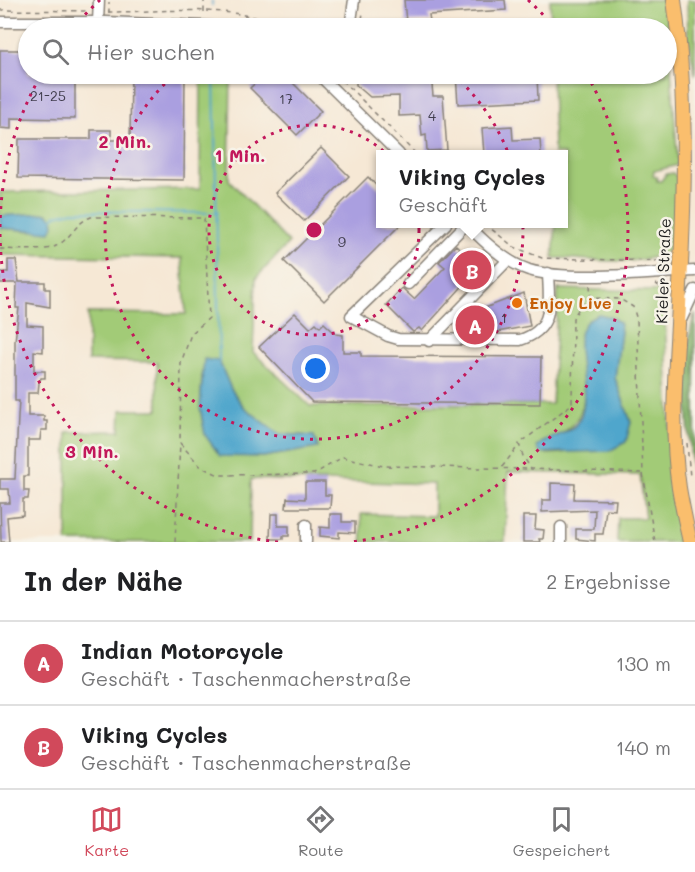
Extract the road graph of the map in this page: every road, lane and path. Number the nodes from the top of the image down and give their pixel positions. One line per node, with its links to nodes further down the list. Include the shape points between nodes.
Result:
1 (204, 0): 6 (path)
2 (354, 0): 11 (street)
3 (674, 0): 12 (main road, Kieler Straße)
4 (0, 10): 5 (path)
5 (99, 11): 6 (path); 7 (street); 8 (street)
6 (204, 13): 9 (path); 10 (path)
7 (36, 18)
8 (152, 18)
9 (204, 18)
10 (259, 18)
11 (351, 18)
12 (676, 18)
13 (18, 20): 14 (street)
14 (0, 22)
15 (677, 34): 25 (main road, Kieler Straße, via 683,102)
16 (328, 84): 18 (street)
17 (346, 84): 19 (path)
18 (395, 150)
19 (412, 150)
20 (442, 228): 27 (street)
21 (462, 228): 29 (street)
22 (470, 228): 26 (street)
23 (490, 228): 25 (path, via 513,247 542,258 658,261 670,253)
24 (0, 249): 39 (path, via 55,248 82,220 92,217 204,218 209,318 191,334 181,363)
25 (681, 254): 30 (main road, Kieler Straße)
26 (508, 260): 31 (street, via 529,270); 37 (street)
27 (409, 261): 29 (street); 37 (street, via 351,316 388,336)
28 (695, 271): 30 (street)
29 (419, 272): 33 (street)
30 (679, 272): 32 (street); 36 (main road, Kieler Straße)
31 (548, 273): 32 (street); 37 (street, via 548,316 533,336 520,340)
32 (590, 275): 35 (path)
33 (408, 284)
34 (695, 290): 36 (street)
35 (591, 298): 40 (path, via 573,318 572,404); 43 (path, via 621,299 633,307 637,320)
36 (678, 326): 51 (main road, Kieler Straße, via 675,426 679,488)
37 (429, 341)
38 (686, 437): 44 (path)
39 (180, 443): 41 (path, via 201,467 219,475 314,474 343,457 383,466); 47 (path)
40 (519, 444): 41 (path); 42 (path)
41 (501, 467): 42 (path)
42 (531, 469): 43 (path)
43 (643, 473): 50 (path)
44 (690, 482)
45 (306, 525): 48 (street)
46 (561, 527): 49 (street)
47 (175, 542)
48 (306, 542)
49 (561, 542)
50 (655, 542)
51 (690, 542)

